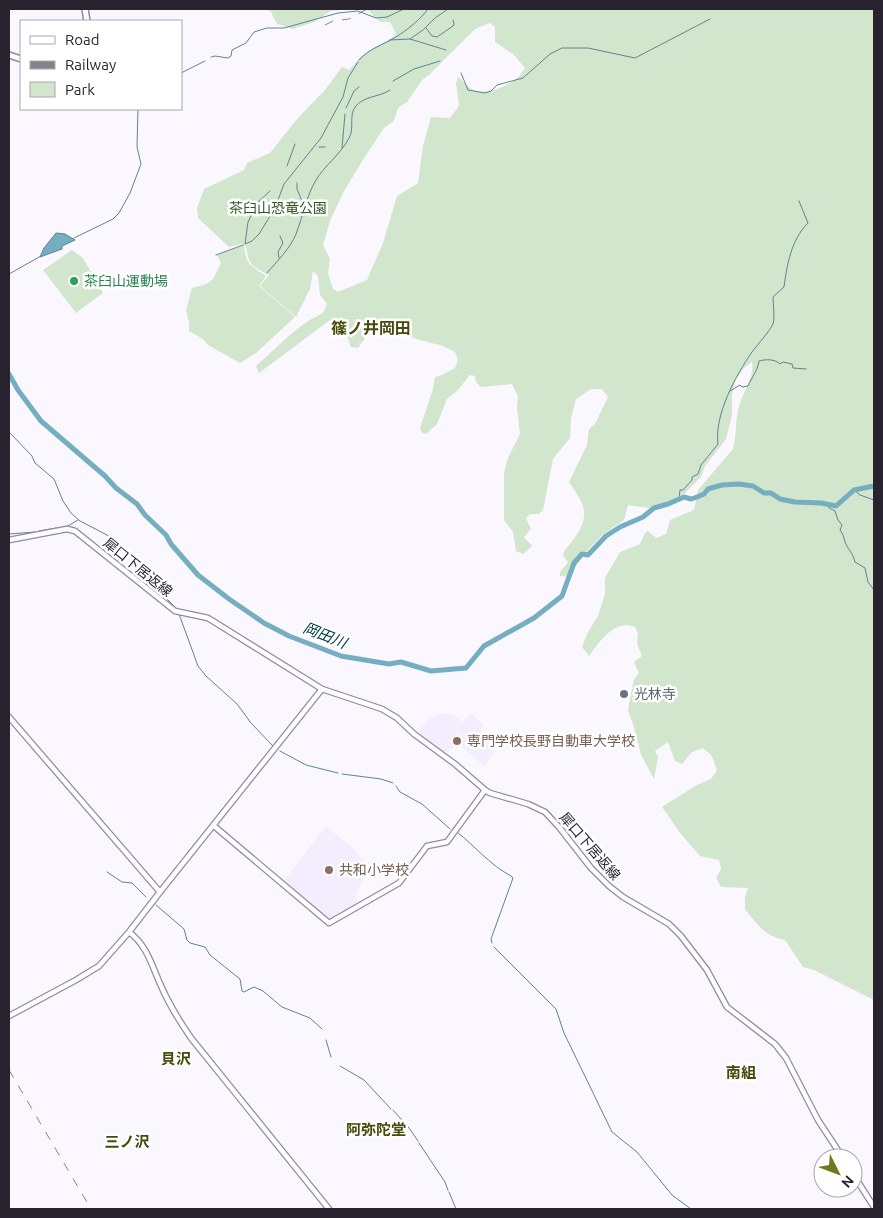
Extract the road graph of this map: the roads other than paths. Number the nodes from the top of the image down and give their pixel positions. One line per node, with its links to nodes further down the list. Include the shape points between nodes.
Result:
1 (9, 540): 2 (street, 犀口下居返線, via 75,531 175,611 208,618)
2 (322, 689): 4 (street, 犀口下居返線, via 382,709 397,718); 5 (street)
3 (9, 718): 6 (street)
4 (485, 790): 5 (street, via 447,842 427,846 399,883 329,923); 9 (street, 犀口下居返線, via 545,812 609,886 669,924 681,936 727,1007 775,1044 786,1058)
5 (214, 826): 6 (street)
6 (160, 892): 7 (street)
7 (129, 932): 8 (street, via 99,966); 12 (street, via 146,951 162,990 191,1038)
8 (9, 1016)
9 (836, 1148)
10 (863, 1190): 11 (street)
11 (874, 1207)
12 (329, 1209)

